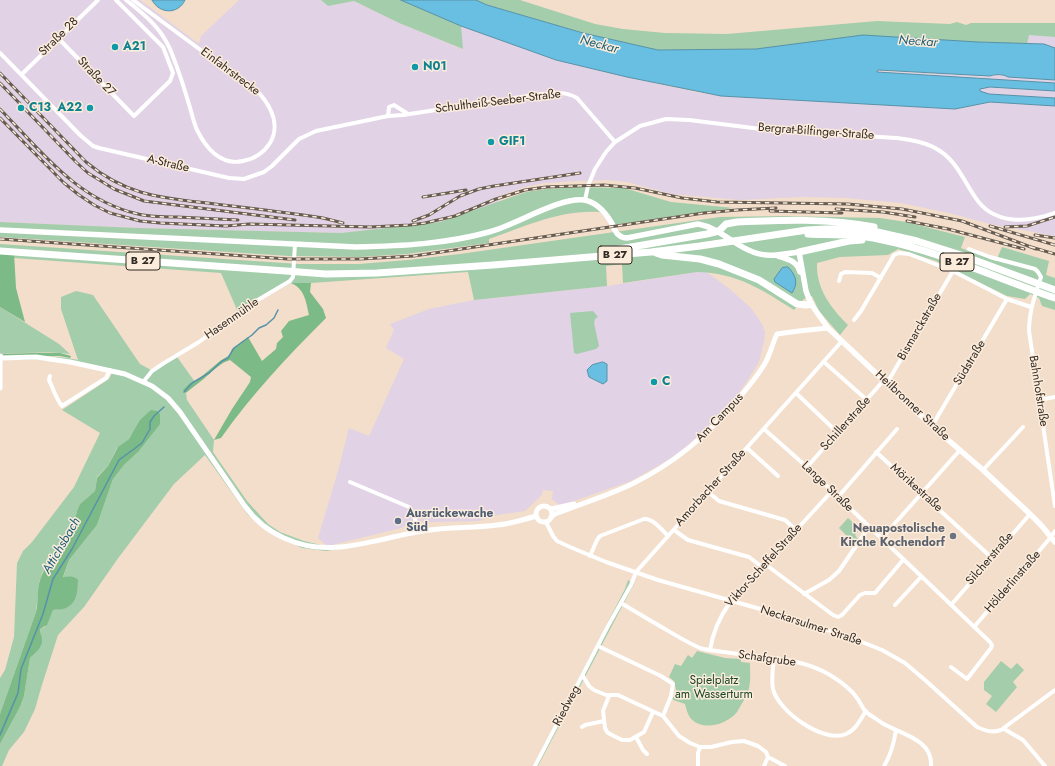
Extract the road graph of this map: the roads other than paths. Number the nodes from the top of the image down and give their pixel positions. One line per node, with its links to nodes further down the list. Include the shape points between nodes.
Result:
1 (98, 0): 5 (street, Straße 28)
2 (116, 0): 5 (street, Straße 27, via 163,47 173,73 170,81 134,116)
3 (126, 0): 4 (street, Einfahrstrecke, via 152,22 170,49 196,129 206,146 219,158 236,163 259,155 273,137 275,125 272,112 260,94)
4 (133, 0)
5 (58, 38): 7 (street, Straße 28)
6 (1, 56): 7 (street, A-Straße)
7 (22, 74): 10 (street, A-Straße, via 93,146 229,178 244,179 264,172 299,139 316,131)
8 (408, 114): 9 (street, Schultheiß-Seeber-Straße); 9 (street, Schultheiß-Seeber-Straße, via 394,105 389,107); 11 (street, Schultheiß-Seeber-Straße, via 563,93 577,98)
9 (388, 116): 10 (street, Schultheiß-Seeber-Straße)
10 (358, 122)
11 (615, 142): 12 (street, Bergrat-Bilfinger-Straße, via 595,169); 13 (street, Bergrat-Bilfinger-Straße, via 640,126 666,119 769,130 902,138 940,151 953,162 980,204 996,216 1032,220)
12 (585, 200): 15 (main road, via 603,210 618,235 627,238 698,224); 19 (main road, via 570,200 510,225 448,241 412,246)
13 (1055, 213)
14 (0, 230): 19 (main road)
15 (719, 231): 17 (highway, via 726,224 737,222 835,221 905,234); 24 (main road, via 752,252); 25 (highway)
16 (794, 233): 17 (highway, B 27, via 828,228 852,228); 18 (highway, B 27, via 850,236); 22 (highway, B 27)
17 (918, 241): 29 (highway, B 27, via 961,255)
18 (890, 242): 23 (highway, via 849,241); 29 (highway, B 27)
19 (295, 244): 43 (street, Hasenmühle, via 293,277 290,282 251,304 199,342 164,363)
20 (969, 249): 35 (street, Bahnhofstraße, via 1035,269 1041,277)
21 (0, 251): 25 (highway, B 27, via 326,274 377,273)
22 (651, 252): 25 (highway, B 27); 34 (highway, via 700,259 734,268 797,304)
23 (799, 252): 24 (main road); 30 (main road, Heilbronner Straße)
24 (777, 255): 30 (main road, via 794,261 799,267)
25 (579, 258)
26 (953, 271): 27 (street, via 898,252); 33 (street); 44 (street, Bismarckstraße)
27 (881, 278): 28 (street, via 872,273 845,272 841,274); 36 (street)
28 (839, 281)
29 (1023, 283): 31 (highway, B 27); 32 (highway, B 27)
30 (804, 284): 34 (main road, Heilbronner Straße)
31 (1054, 290)
32 (1053, 298)
33 (1007, 299): 35 (street); 50 (street, Südstraße)
34 (811, 304): 37 (main road, Heilbronner Straße)
35 (1031, 307): 49 (street, Bahnhofstraße, via 1029,332)
36 (854, 320)
37 (828, 328): 38 (main road, Heilbronner Straße); 66 (street, Am Campus, via 777,334 768,359 755,379 706,434 678,457 641,480)
38 (842, 341): 40 (street, Amorbacher Straße); 44 (main road, Heilbronner Straße)
39 (0, 357): 41 (street, via 52,359); 45 (street)
40 (824, 362): 46 (street, Amorbacher Straße); 48 (street)
41 (110, 370): 42 (street, via 106,378 62,406 49,380); 43 (street)
42 (50, 376)
43 (144, 381): 77 (street, via 161,392 174,405 246,508 279,536 312,548 334,548)
44 (886, 382): 48 (street, Schillerstraße); 50 (main road, Heilbronner Straße)
45 (0, 388)
46 (796, 393): 52 (street, Amorbacher Straße); 54 (street)
47 (1055, 397): 49 (street)
48 (867, 400): 54 (street, Schillerstraße)
49 (1039, 400): 67 (street, Bahnhofstraße)
50 (932, 426): 56 (main road, Heilbronner Straße)
51 (1022, 427): 59 (street)
52 (764, 429): 55 (street, Amorbacher Straße); 58 (street, Lange Straße)
53 (897, 429): 57 (street)
54 (838, 433): 58 (street, Schillerstraße)
55 (747, 448): 60 (street); 63 (street, Amorbacher Straße)
56 (960, 450): 59 (main road, Heilbronner Straße); 64 (street)
57 (876, 452): 64 (street, Mörikestraße); 65 (street)
58 (807, 467): 62 (street, Lange Straße)
59 (983, 470): 69 (main road, Heilbronner Straße)
60 (778, 476)
61 (350, 482): 77 (street, via 409,508 413,512)
62 (832, 491): 65 (street, Lange Straße); 75 (street, Viktor-Scheffel-Straße)
63 (708, 492): 74 (street, Amorbacher Straße); 75 (street, via 719,502 785,520)
64 (921, 493): 79 (street); 82 (street, Mörikestraße)
65 (838, 497): 73 (street, Lange Straße)
66 (592, 499): 68 (street, Am Campus); 71 (street, Am Campus)
67 (1055, 506)
68 (550, 509): 70 (street, via 546,506 540,507 536,510); 71 (street)
69 (1030, 514): 80 (main road, Heilbronner Straße); 82 (street, Silcherstraße)
70 (536, 516): 72 (street, via 541,522); 77 (street, via 498,525)
71 (552, 517): 72 (street)
72 (546, 522): 81 (street, Neckarsulmer Straße, via 557,541)
73 (869, 527): 79 (street, Lange Straße); 87 (street, via 834,577)
74 (674, 530): 78 (street, Amorbacher Straße); 84 (street, via 688,540 749,557)
75 (796, 530): 84 (street, Viktor-Scheffel-Straße)
76 (1055, 531): 80 (street)
77 (418, 532)
78 (668, 536): 81 (street, via 647,518 600,536); 85 (street, Amorbacher Straße)
79 (881, 539): 83 (street, Lange Straße)
80 (1053, 539): 92 (street, Hölderlinstraße)
81 (590, 556): 85 (street, Neckarsulmer Straße)
82 (991, 557): 91 (street, Silcherstraße)
83 (903, 560): 86 (street, Lange Straße); 87 (street, via 875,593 860,595 842,616 833,615)
84 (763, 566): 87 (street); 88 (street, Viktor-Scheffel-Straße)
85 (636, 572): 88 (street, Neckarsulmer Straße); 89 (street, Amorbacher Straße)
86 (921, 577): 90 (street); 91 (street, Lange Straße)
87 (804, 594)
88 (731, 601): 94 (street, Viktor-Scheffel-Straße, via 718,621); 105 (street, Neckarsulmer Straße, via 852,638 882,650 905,663 977,727 990,732)
89 (621, 603): 93 (street, Amorbacher Straße); 94 (street, Schafgrube, via 687,642)
90 (895, 605)
91 (951, 605): 92 (street, Lange Straße)
92 (974, 627): 96 (street, Lange Straße, via 992,645 991,648 967,679)
93 (598, 646): 97 (street, Riedweg); 102 (street, via 673,684)
94 (710, 650): 95 (street, Schafgrube)
95 (774, 658): 100 (street, Schafgrube, via 806,664 829,674 846,686); 100 (street, via 772,683 777,700 803,723 833,736 844,735 852,732)
96 (951, 667)
97 (583, 676): 99 (street, via 594,690); 111 (street, Riedweg)
98 (1055, 690): 105 (street)
99 (609, 696): 101 (street, via 618,695); 103 (street, via 603,711)
100 (866, 711): 106 (street, Schafgrube)
101 (653, 712): 102 (street); 107 (street, via 644,732)
102 (663, 716): 108 (street, via 679,736)
103 (604, 721): 104 (street); 107 (street, via 604,728 610,734 626,740)
104 (582, 726)
105 (1004, 729): 117 (street, via 1023,740)
106 (896, 730): 115 (street); 116 (street, Schafgrube, via 912,737 926,748)
107 (636, 737): 109 (street)
108 (700, 747): 110 (street, via 744,741 758,746); 112 (street)
109 (647, 754)
110 (768, 757): 113 (street); 114 (street)
111 (535, 766)
112 (698, 766)
113 (764, 766)
114 (784, 766)
115 (884, 766)
116 (931, 766)
117 (1045, 766)

